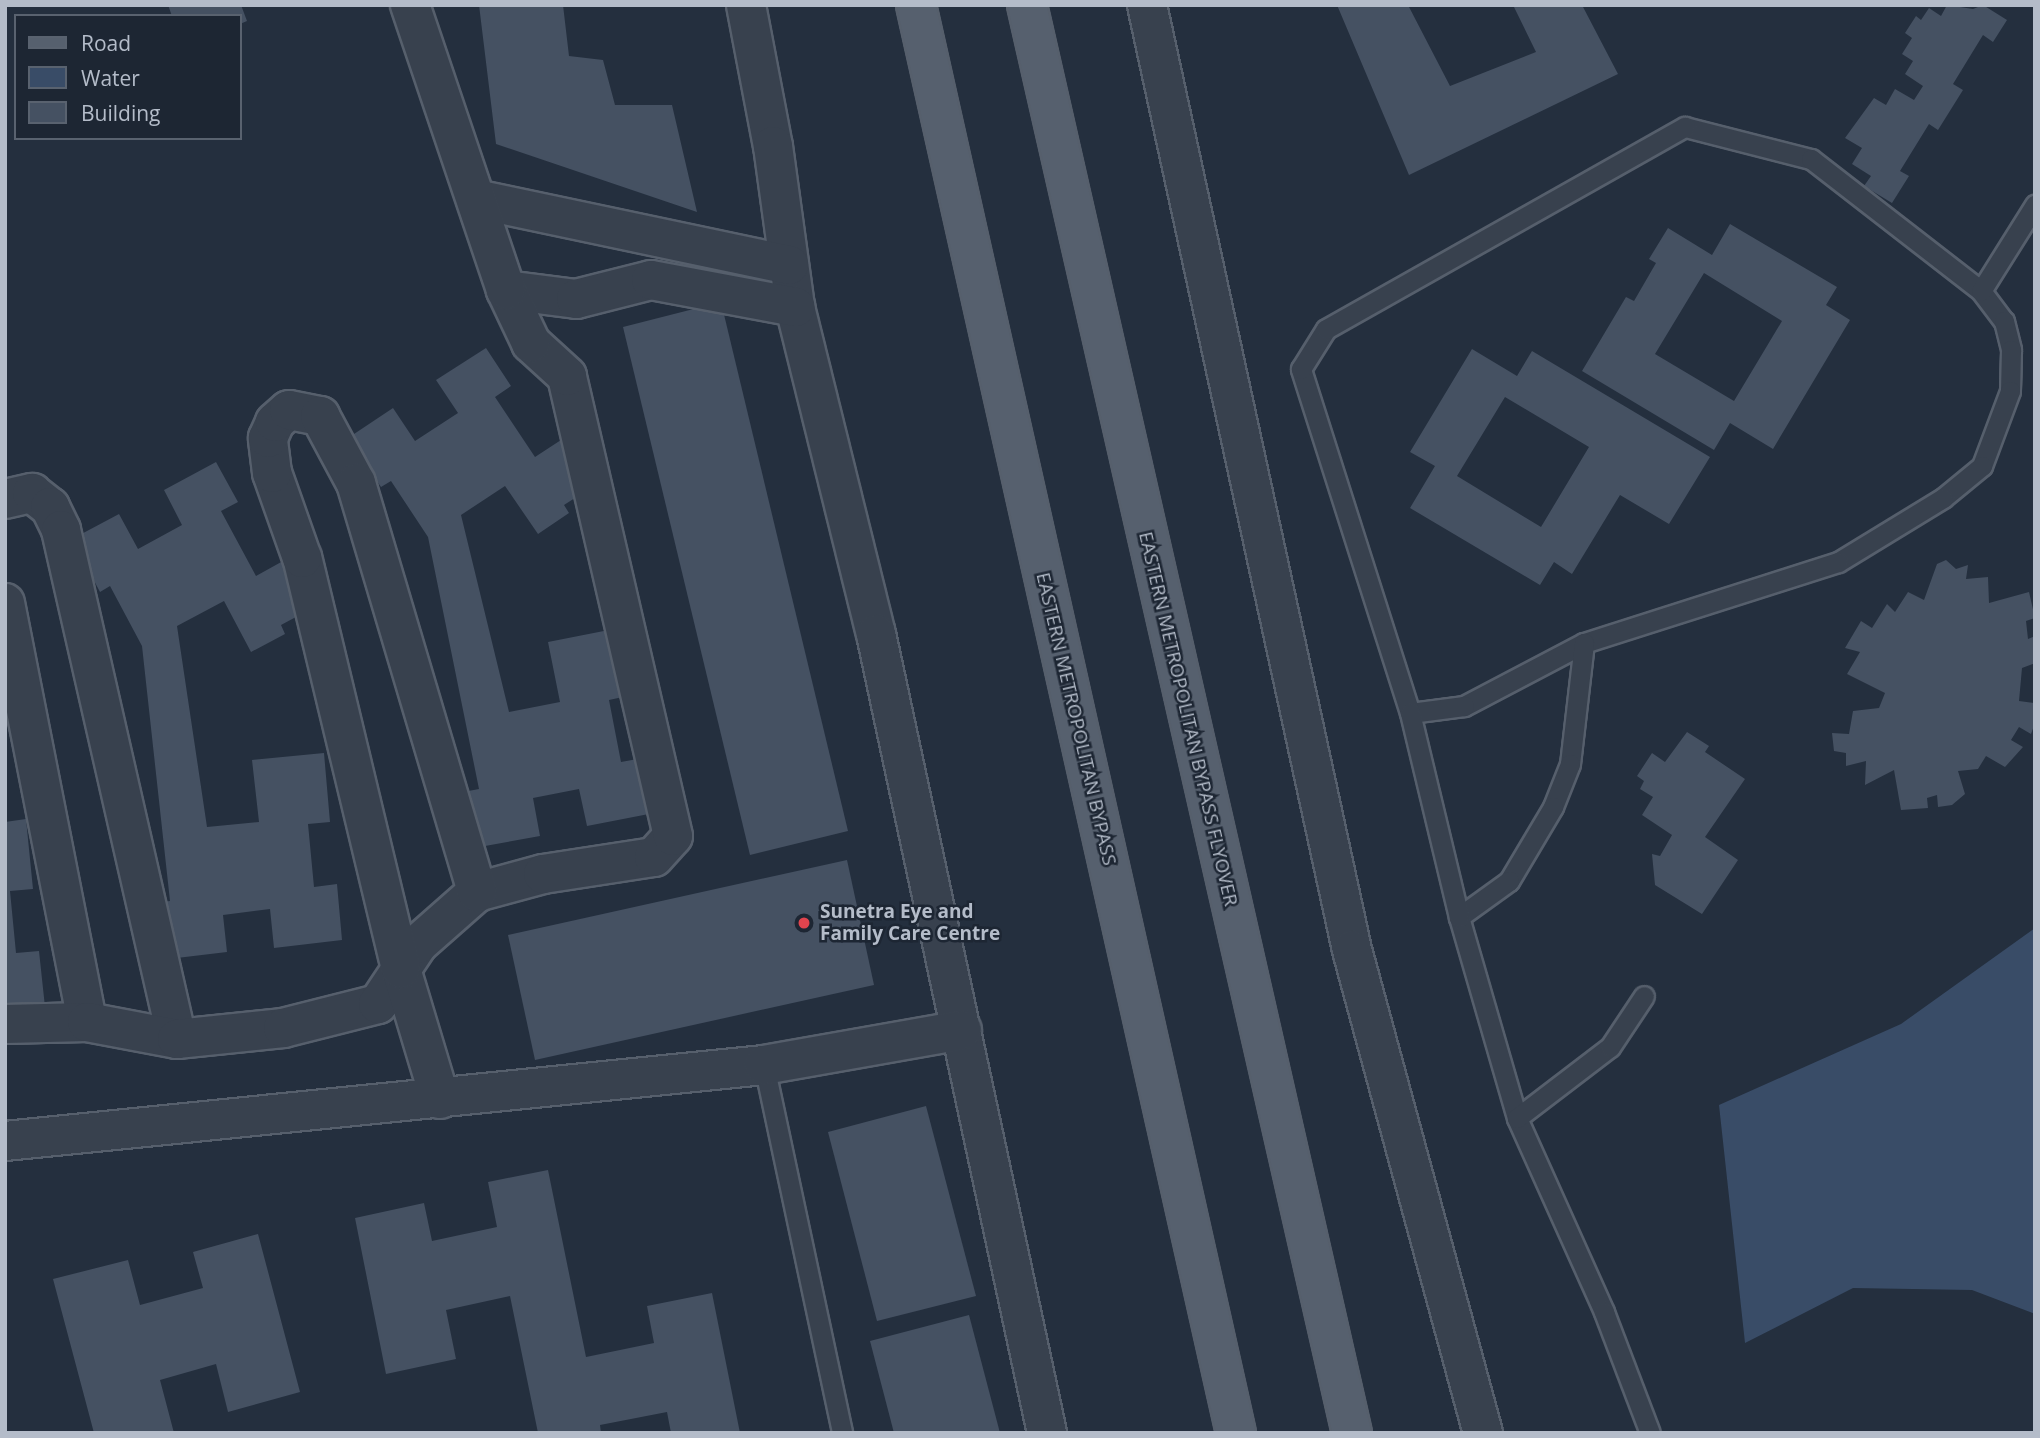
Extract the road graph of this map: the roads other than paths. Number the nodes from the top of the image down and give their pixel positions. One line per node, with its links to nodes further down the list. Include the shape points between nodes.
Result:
1 (411, 5): 6 (street)
2 (746, 5): 8 (street, via 771,133)
3 (916, 5): 30 (main road, EASTERN METROPOLITAN BYPASS)
4 (1027, 5): 31 (main road, EASTERN METROPOLITAN BYPASS FLYOVER)
5 (1147, 5): 32 (street, via 1352,950)
6 (477, 199): 8 (street); 9 (street)
7 (2035, 205): 10 (lane)
8 (789, 265): 11 (street)
9 (506, 290): 11 (street, via 576,299 651,280); 16 (street, via 531,342 566,376 673,836 654,857 543,874)
10 (1981, 291): 14 (lane, via 2004,321 2011,350 2010,391 1982,466 1943,498 1838,562); 15 (lane, via 1811,159 1685,127 1326,329 1301,369)
11 (795, 307): 22 (street, via 876,634)
12 (5, 499): 23 (street, via 32,493 50,507 61,530)
13 (5, 603): 20 (street)
14 (1584, 643): 15 (lane, via 1464,706); 17 (lane, via 1570,764 1553,807 1509,881)
15 (1410, 713): 17 (lane)
16 (477, 892): 18 (street, via 436,925); 18 (street, via 356,483 320,416 289,410 275,422 268,438 272,473 302,558)
17 (1459, 917): 26 (lane)
18 (401, 969): 23 (street, via 378,1004 283,1028); 25 (street)
19 (1644, 996): 26 (lane, via 1610,1047)
20 (87, 1022): 21 (street); 23 (street)
21 (5, 1024)
22 (962, 1030): 24 (street); 29 (street)
23 (177, 1039)
24 (764, 1065): 25 (street); 28 (lane)
25 (440, 1099): 27 (street)
26 (1517, 1118): 33 (lane, via 1604,1312)
27 (5, 1141)
28 (842, 1433)
29 (1047, 1433)
30 (1236, 1433)
31 (1352, 1433)
32 (1483, 1433)
33 (1650, 1433)

